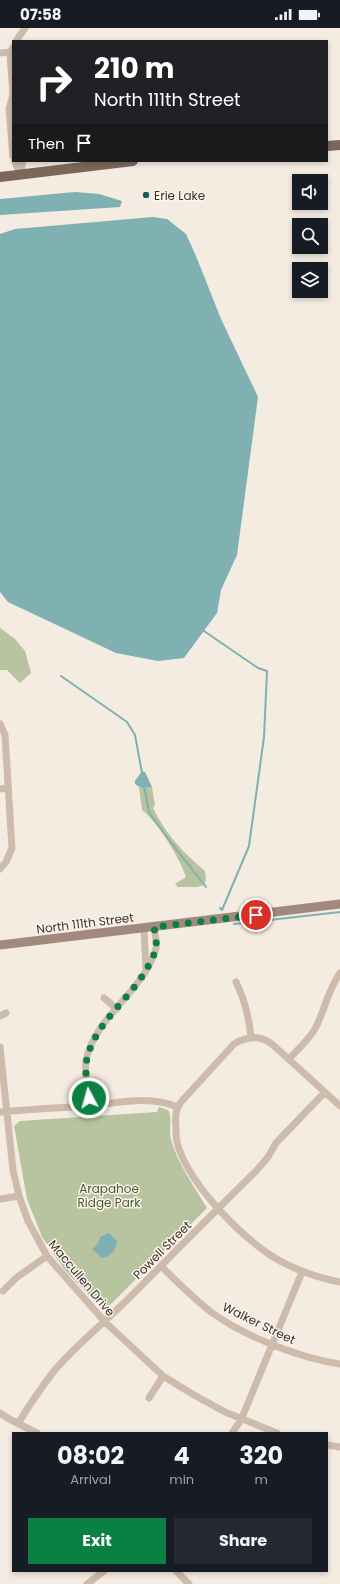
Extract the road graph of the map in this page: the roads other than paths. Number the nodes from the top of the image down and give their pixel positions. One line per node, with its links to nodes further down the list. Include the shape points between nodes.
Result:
1 (25, 28): 2 (street)
2 (17, 40)
3 (12, 50): 4 (street)
4 (0, 52)
5 (12, 98): 6 (street, via 9,109)
6 (12, 144)
7 (340, 145): 8 (main road)
8 (328, 146)
9 (15, 162): 12 (street)
10 (23, 162): 12 (street)
11 (125, 162): 12 (main road)
12 (20, 175): 13 (main road)
13 (0, 177)
14 (0, 724): 15 (street, via 5,735)
15 (8, 788): 16 (street); 17 (street, via 12,848)
16 (0, 789)
17 (0, 869)
18 (340, 904): 19 (street, North 111th Street)
19 (154, 927): 20 (street, North 111th Street); 22 (street, via 156,947)
20 (144, 928): 21 (street, North 111th Street); 22 (street)
21 (0, 945)
22 (146, 969): 26 (street, via 138,984)
23 (340, 973): 29 (street, via 332,984 315,1029)
24 (236, 982): 27 (street, via 249,1017)
25 (104, 998): 26 (street)
26 (117, 1009): 31 (street, via 96,1034 86,1060)
27 (250, 1037): 29 (street, via 267,1040); 33 (street, via 234,1044)
28 (0, 1047): 34 (street, Maccullen Drive)
29 (290, 1059): 30 (street)
30 (324, 1093): 32 (street); 37 (street, Powell Street, via 287,1131 256,1170)
31 (90, 1106): 33 (street, via 151,1101); 34 (street)
32 (340, 1106)
33 (178, 1107): 37 (street, via 175,1122 178,1146 186,1164)
34 (3, 1111): 35 (street, Maccullen Drive)
35 (19, 1196): 36 (street); 38 (street, Maccullen Drive, via 28,1221)
36 (0, 1199)
37 (218, 1208): 39 (street, Powell Street); 40 (street, via 268,1254)
38 (47, 1256): 42 (street, via 16,1278); 43 (street, Maccullen Drive)
39 (161, 1266): 43 (street, Powell Street); 44 (street, Walker Street, via 212,1313)
40 (302, 1272): 41 (street); 44 (street)
41 (340, 1282)
42 (3, 1291)
43 (105, 1322): 46 (street, Maccullen Drive); 50 (street, Powell Street, via 55,1371 34,1397)
44 (272, 1344): 45 (street, Walker Street, via 305,1357); 49 (street)
45 (340, 1364)
46 (163, 1376): 47 (street); 49 (street, Maccullen Drive)
47 (150, 1398)
48 (0, 1413): 50 (street)
49 (241, 1420): 52 (street); 53 (street, Maccullen Drive)
50 (18, 1424): 51 (street)
51 (35, 1432)
52 (233, 1432)
53 (274, 1432)
54 (328, 1444): 55 (street)
55 (340, 1447)
56 (103, 1572): 58 (street)
57 (177, 1572): 59 (street)
58 (87, 1584)
59 (189, 1584)

